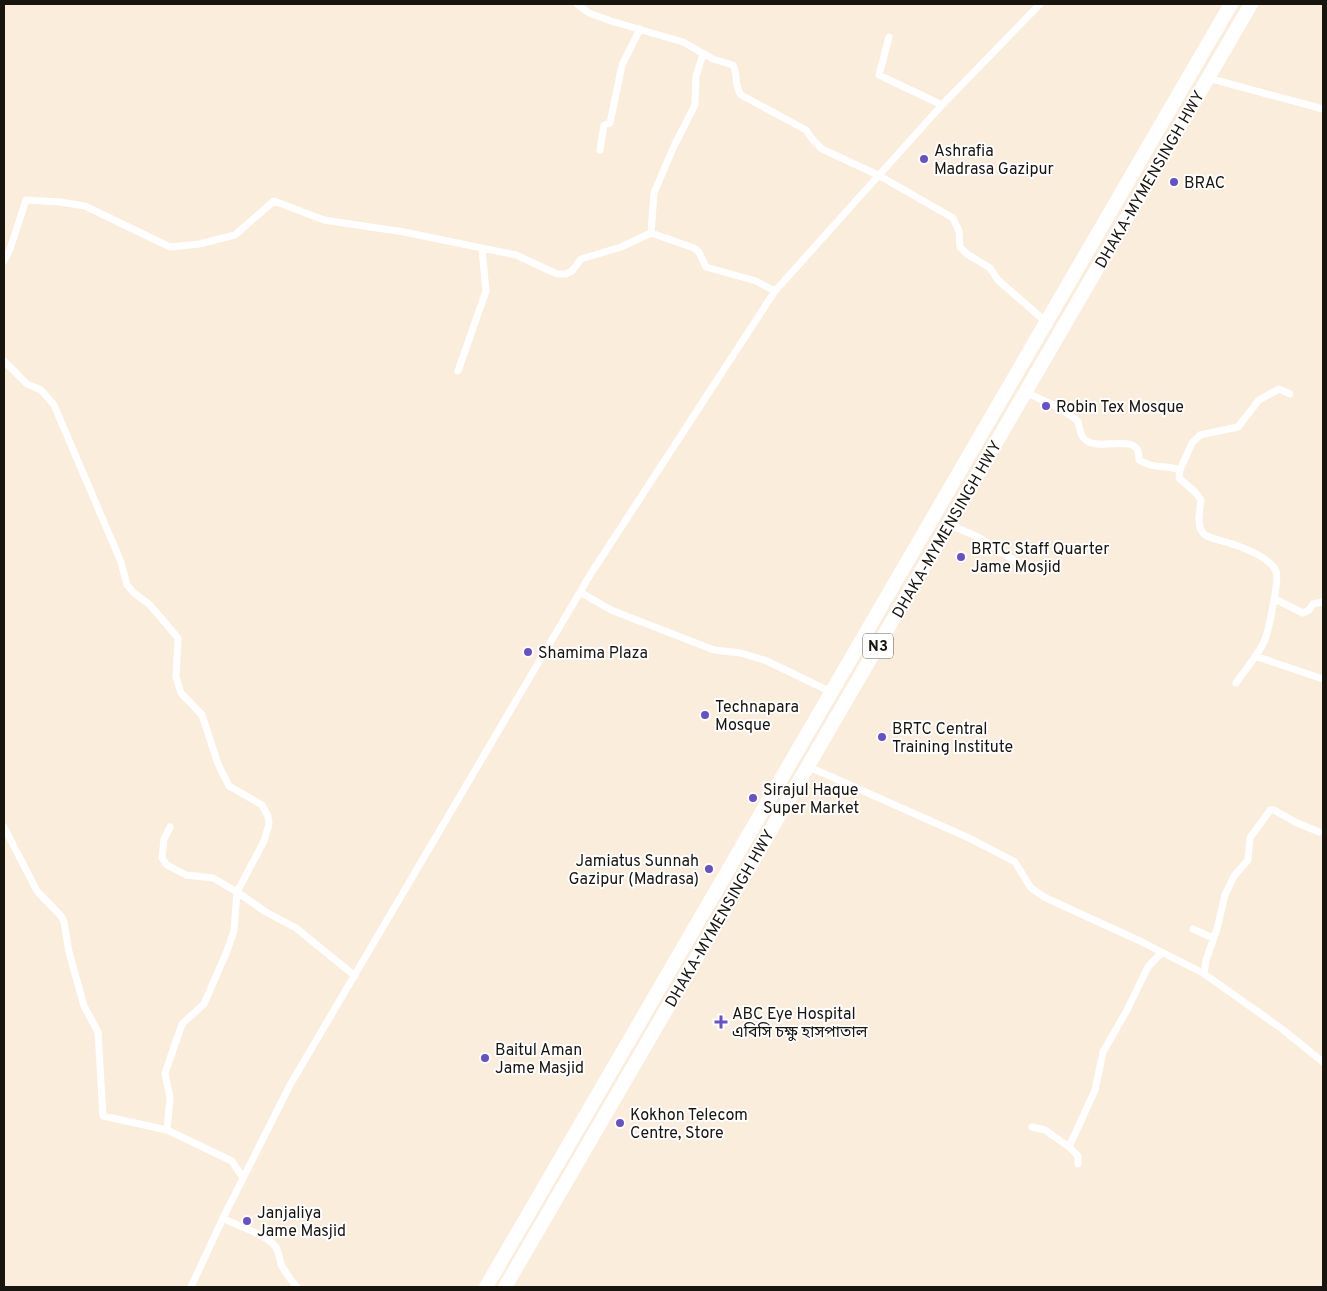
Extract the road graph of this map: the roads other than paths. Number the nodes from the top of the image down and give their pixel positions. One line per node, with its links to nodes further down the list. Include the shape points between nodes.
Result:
1 (577, 4): 5 (street, via 589,13)
2 (1040, 4): 9 (street)
3 (1231, 4): 17 (highway, DHAKA-MYMENSINGH HWY / N3)
4 (1251, 4): 8 (highway, DHAKA-MYMENSINGH HWY / N3)
5 (640, 29): 7 (street, via 683,42); 11 (street, via 622,65 610,123 604,125)
6 (889, 37): 9 (street, via 879,75)
7 (703, 54): 12 (street, via 733,65 736,86 741,95 806,130 822,149); 13 (street, via 696,76 695,105 654,194)
8 (1208, 78): 10 (street); 20 (highway, DHAKA-MYMENSINGH HWY / N3)
9 (942, 105): 12 (street)
10 (1323, 110)
11 (600, 150)
12 (878, 175): 16 (street); 17 (street, via 953,218 959,231 960,247 990,268 998,280)
13 (651, 233): 14 (street, via 621,247 581,259 566,274 557,274 516,255); 16 (street, via 694,248 706,267 756,281)
14 (482, 249): 15 (street, via 404,232 324,220 274,201 235,235 170,247 85,206 26,200); 19 (street, via 486,290)
15 (4, 261)
16 (775, 291): 25 (street)
17 (1046, 322): 31 (highway, DHAKA-MYMENSINGH HWY / N3)
18 (4, 361): 36 (street, via 54,404 128,584 178,638 176,677 182,692 202,715 229,786 262,805 268,816 264,841)
19 (458, 371)
20 (1025, 392): 22 (street, via 1058,407 1078,421 1081,435 1092,443 1130,444 1145,464); 23 (highway, DHAKA-MYMENSINGH HWY / N3)
21 (1290, 394): 22 (street, via 1279,389 1274,391 1259,400 1238,426 1200,435 1192,443)
22 (1180, 470): 26 (street, via 1179,478 1201,500 1199,523 1202,532 1206,536 1229,541 1265,560 1278,576)
23 (948, 524): 24 (street, via 978,537 1024,566 1036,570); 32 (highway, DHAKA-MYMENSINGH HWY / N3)
24 (1041, 566)
25 (580, 592): 31 (street, via 611,610 714,650 741,653 767,661); 41 (street)
26 (1275, 599): 27 (street, via 1303,613 1313,604); 28 (street, via 1265,640)
27 (1323, 602)
28 (1255, 656): 29 (street); 30 (street)
29 (1323, 678)
30 (1236, 683)
31 (831, 692): 51 (highway, DHAKA-MYMENSINGH HWY / N3)
32 (807, 766): 39 (street, via 1015,862 1031,888 1046,898); 52 (highway, DHAKA-MYMENSINGH HWY / N3)
33 (4, 827): 44 (street, via 38,891 64,922 84,1006 98,1032 103,1116)
34 (170, 828): 36 (street, via 164,839 162,858 167,865 186,875 213,878)
35 (1319, 832): 38 (street, via 1270,810 1250,838 1248,860 1229,885)
36 (237, 892): 41 (street, via 296,928); 44 (street, via 234,931 227,951 204,1004 182,1024 165,1073 170,1098)
37 (1193, 929): 38 (street)
38 (1213, 938): 40 (street)
39 (1161, 952): 40 (street); 45 (street, via 1148,967 1103,1052 1095,1090)
40 (1204, 974): 42 (street)
41 (355, 976): 47 (street, via 290,1085)
42 (1323, 1062)
43 (1032, 1127): 45 (street, via 1045,1130)
44 (167, 1130): 47 (street, via 232,1161)
45 (1069, 1147): 46 (street, via 1078,1156)
46 (1078, 1164)
47 (243, 1178): 48 (street)
48 (223, 1218): 49 (street); 50 (street, via 268,1240 277,1248 281,1264)
49 (191, 1287)
50 (297, 1287)
51 (486, 1287)
52 (505, 1287)

